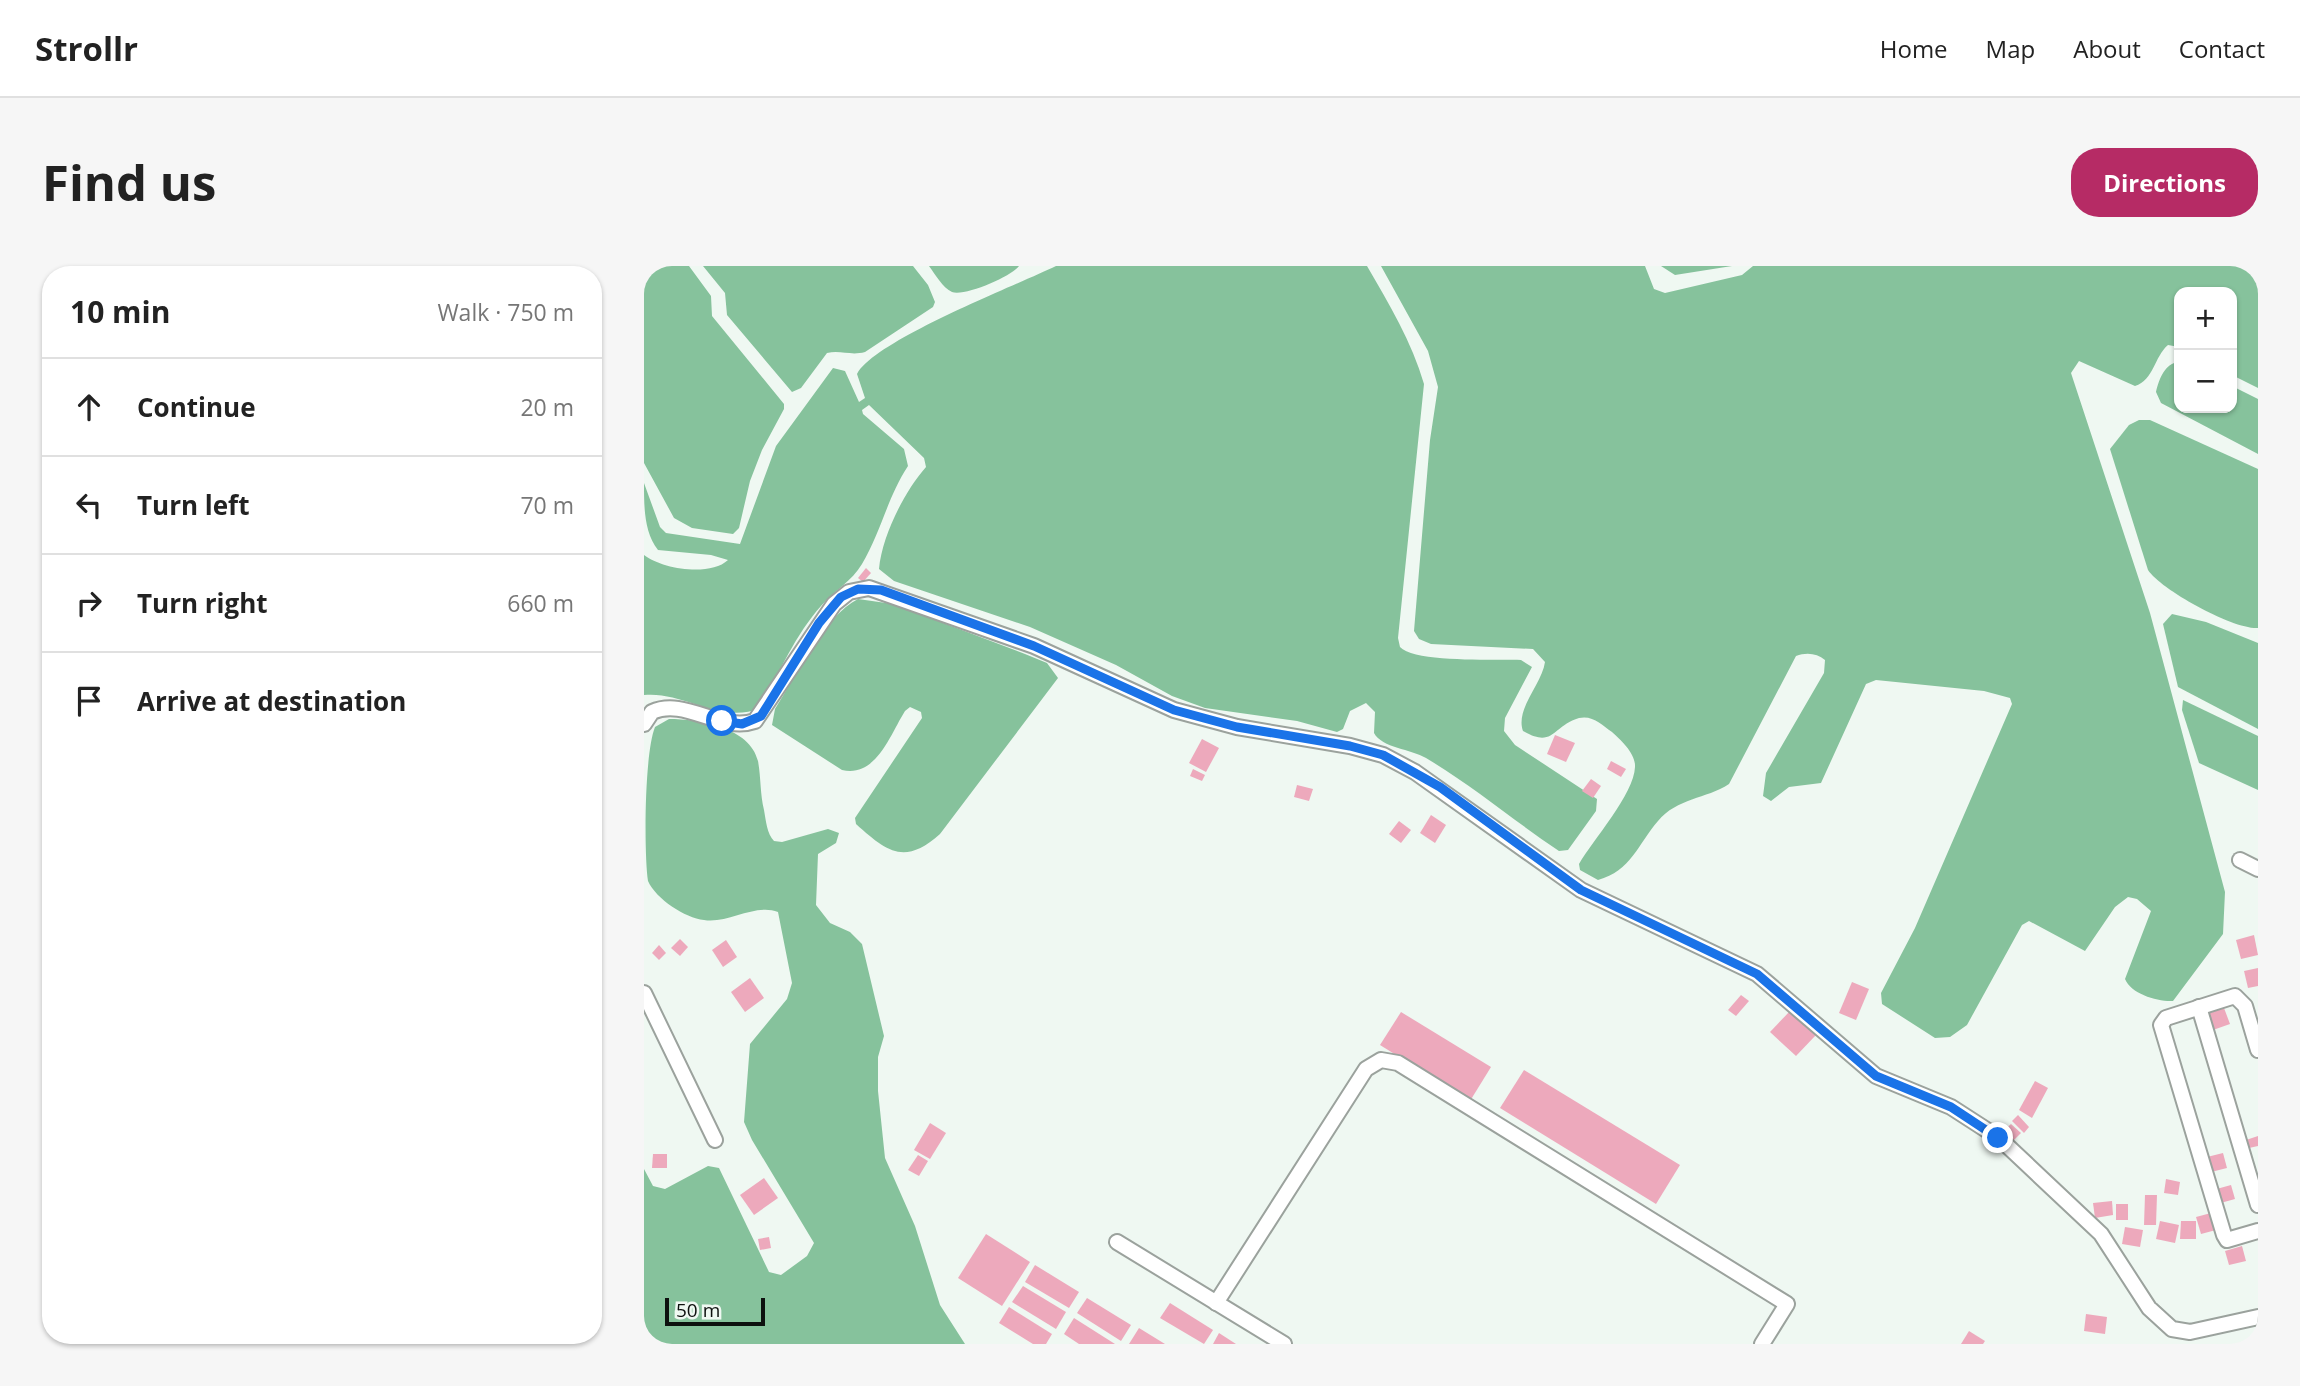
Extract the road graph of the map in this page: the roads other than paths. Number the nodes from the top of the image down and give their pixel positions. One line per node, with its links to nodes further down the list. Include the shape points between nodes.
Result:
1 (644, 724): 12 (street, via 652,712 669,708 733,724 755,720 834,604 849,592 869,589 1046,650 1174,710 1383,755 1440,787 1581,890 1757,974 1876,1076 1951,1107 1998,1138 2101,1234 2149,1308 2172,1329 2190,1332)
2 (2240, 860): 3 (street)
3 (2258, 869)
4 (644, 993): 7 (street)
5 (2199, 1007): 6 (street, via 2235,996 2241,1000); 8 (street); 9 (street, via 2166,1018 2161,1025 2165,1045 2224,1235 2227,1240)
6 (2258, 1050)
7 (715, 1140)
8 (2258, 1205)
9 (2258, 1231)
10 (1117, 1242): 11 (street)
11 (1216, 1303): 13 (street); 14 (street, via 1366,1069 1381,1060 1398,1063 1787,1304)
12 (2258, 1317)
13 (1284, 1344)
14 (1762, 1344)

